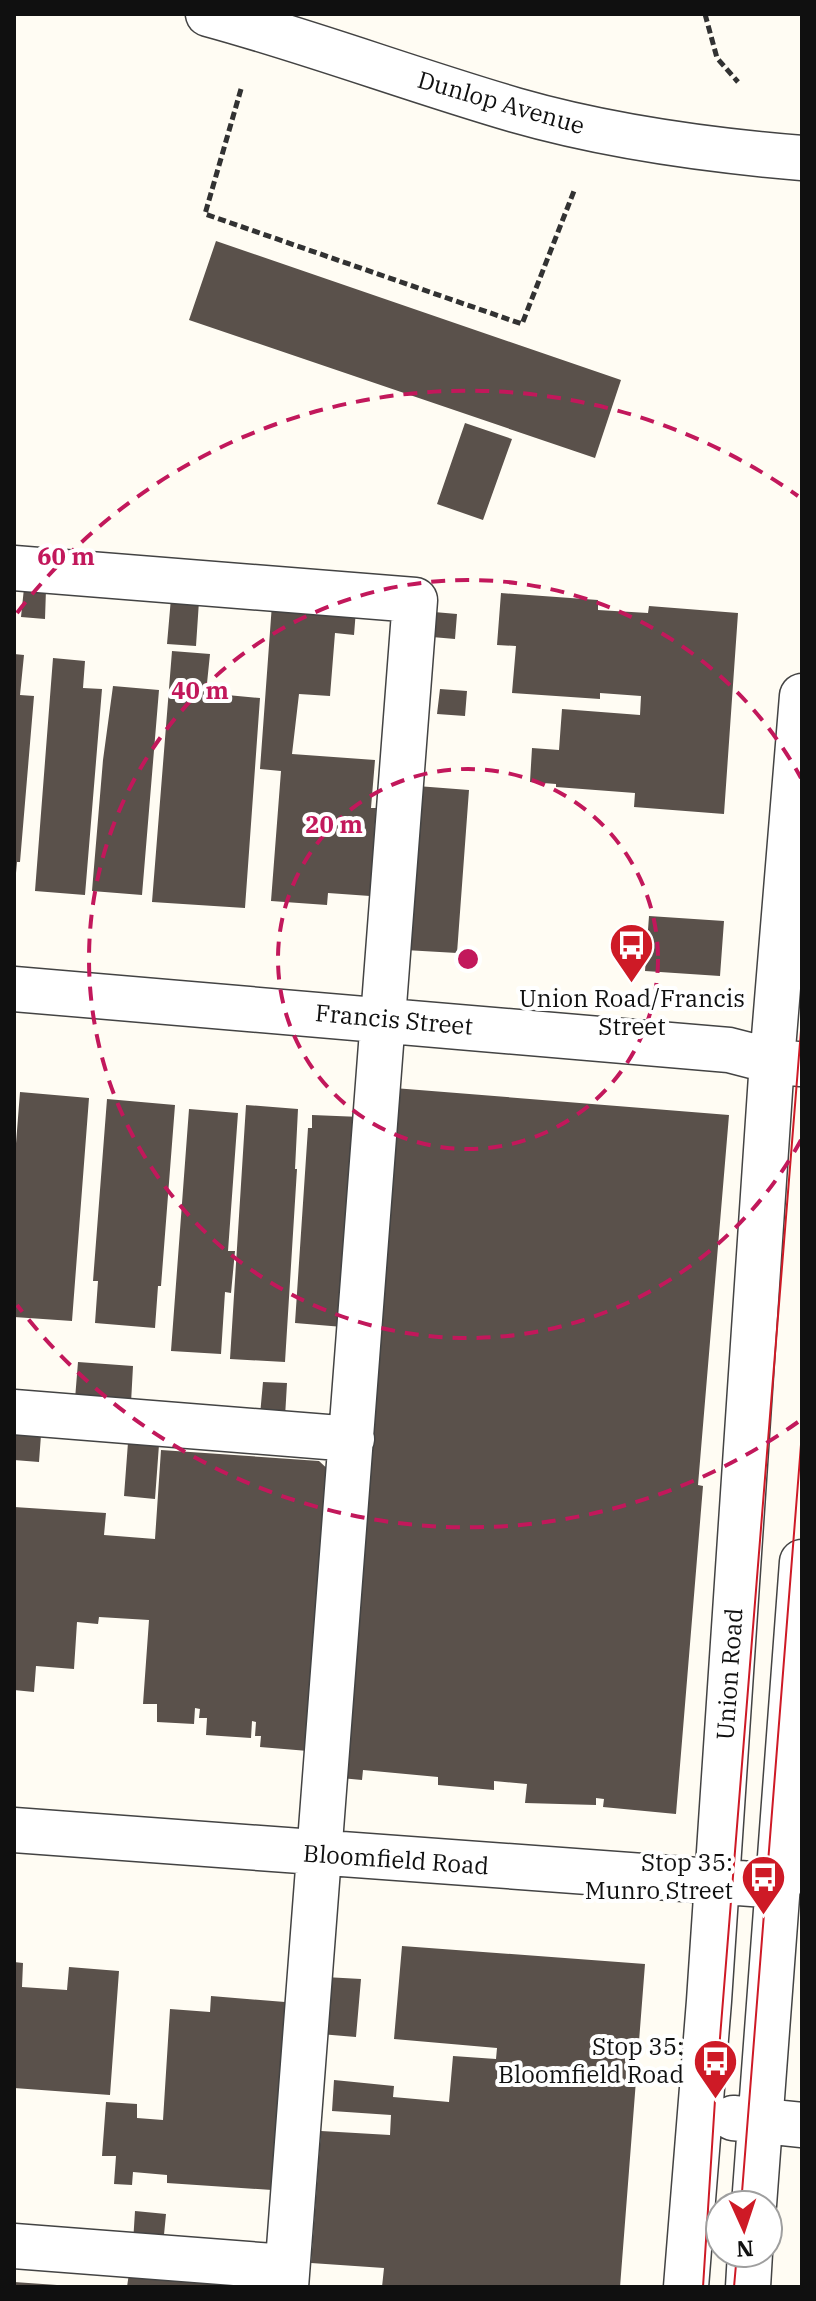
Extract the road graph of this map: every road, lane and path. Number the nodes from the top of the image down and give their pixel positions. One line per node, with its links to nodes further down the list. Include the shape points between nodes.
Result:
1 (208, 14): 5 (street, Dunlop Avenue, via 579,126)
2 (705, 14): 3 (path, via 717,58)
3 (738, 82)
4 (241, 89): 6 (path, via 205,214 522,324)
5 (802, 158)
6 (574, 191)
7 (14, 568): 10 (street, via 415,600)
8 (802, 696): 11 (street, Union Road)
9 (14, 989): 10 (street, Francis Street)
10 (383, 1019): 11 (street, Francis Street, via 729,1050); 13 (street)
11 (787, 1063): 17 (street, Union Road)
12 (14, 1412): 13 (street)
13 (352, 1439): 16 (street)
14 (802, 1562): 18 (street)
15 (14, 1830): 16 (street, Bloomfield Road)
16 (319, 1855): 17 (street, Bloomfield Road); 23 (street)
17 (716, 1883): 18 (street, Bloomfield Road); 19 (street, Union Road)
18 (779, 1886): 20 (street)
19 (698, 2115): 20 (street); 24 (street, Union Road)
20 (781, 2123): 21 (street)
21 (759, 2189)
22 (14, 2246): 23 (street)
23 (286, 2277)
24 (686, 2287)

